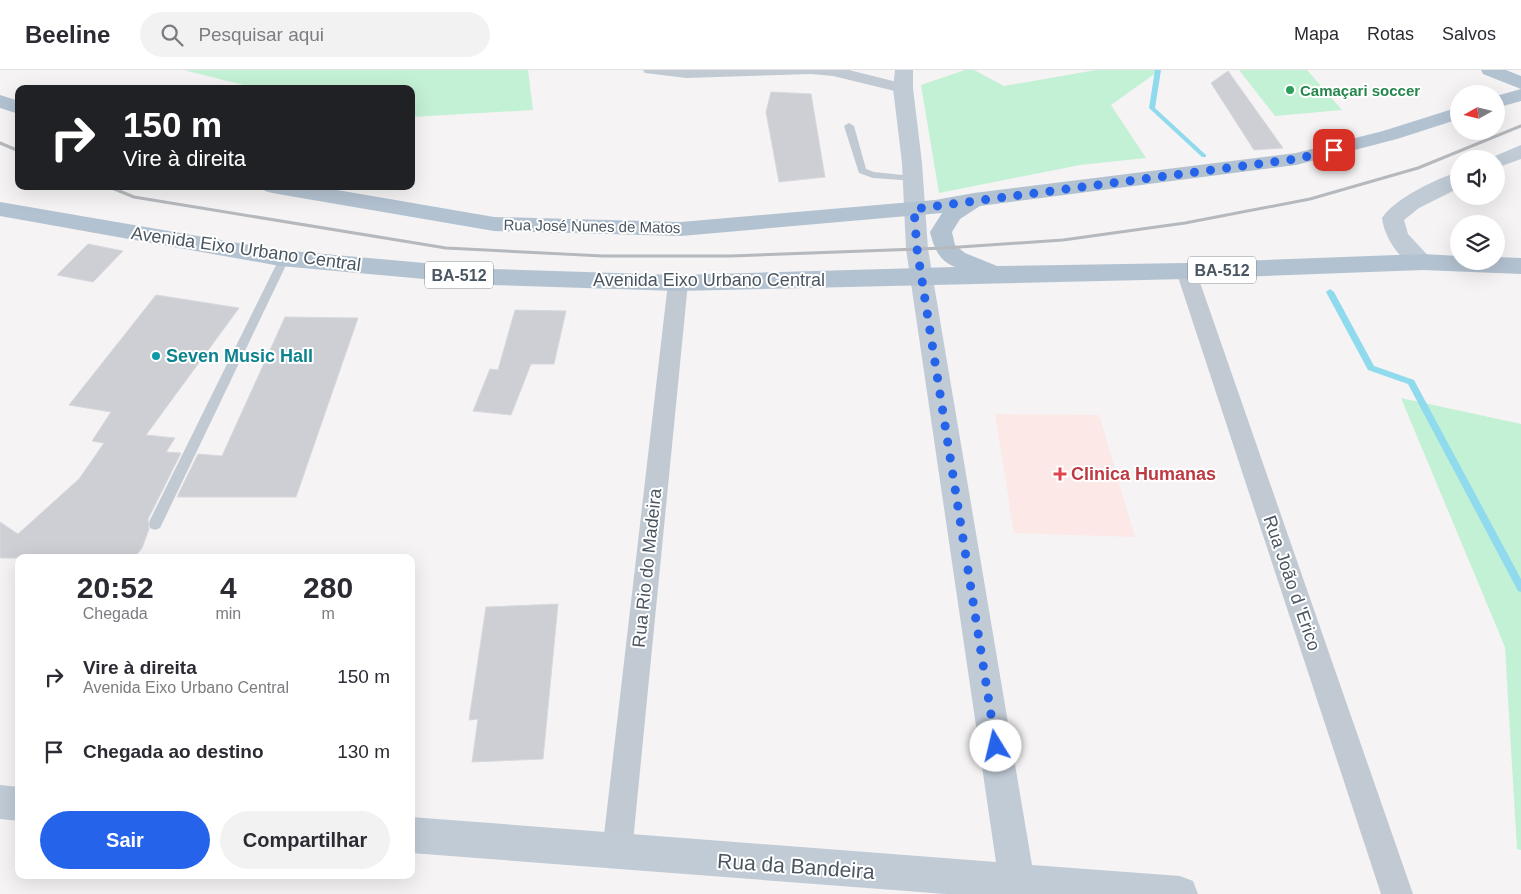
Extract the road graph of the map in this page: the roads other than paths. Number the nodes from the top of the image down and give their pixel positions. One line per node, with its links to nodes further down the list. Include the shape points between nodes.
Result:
1 (651, 70): 2 (street, via 686,73)
2 (807, 70)
3 (814, 70): 5 (street)
4 (1490, 70): 6 (main road)
5 (903, 79): 15 (main road)
6 (1521, 84)
7 (1521, 95): 8 (main road)
8 (1505, 99)
9 (0, 101): 10 (main road)
10 (15, 107)
11 (1450, 116): 18 (main road, via 1296,159)
12 (849, 126): 15 (lane, via 862,171 873,176)
13 (1521, 151): 14 (main road)
14 (1505, 158)
15 (912, 179): 20 (main road)
16 (1450, 183): 22 (main road, via 1410,203 1392,218 1398,237)
17 (295, 190): 20 (main road, Rua José Nunes de Matos, via 494,224 681,229)
18 (974, 200): 20 (main road); 25 (main road, via 952,214 945,223 941,232 946,248 969,265)
19 (0, 209): 21 (main road, Avenida Eixo Urbano Central / BA-512)
20 (914, 209): 26 (main road)
21 (284, 259): 27 (main road, Avenida Eixo Urbano Central / BA-512, via 490,277); 28 (lane)
22 (1423, 262): 23 (main road, Avenida Eixo Urbano Central / BA-512); 24 (main road, Avenida Eixo Urbano Central / BA-512)
23 (1521, 266)
24 (1186, 271): 25 (main road, Avenida Eixo Urbano Central / BA-512); 35 (street, Rua João d 'Erico)
25 (1000, 274): 26 (main road, Avenida Eixo Urbano Central / BA-512)
26 (922, 277): 27 (main road, Avenida Eixo Urbano Central / BA-512); 33 (main road)
27 (678, 283): 32 (street, Rua Rio do Madeira)
28 (155, 524)
29 (0, 802): 30 (main road)
30 (15, 804)
31 (415, 835): 32 (main road, Rua da Bandeira)
32 (617, 852): 33 (main road, Rua da Bandeira)
33 (1018, 888): 34 (main road, Rua da Bandeira)
34 (1180, 894)
35 (1397, 894)

